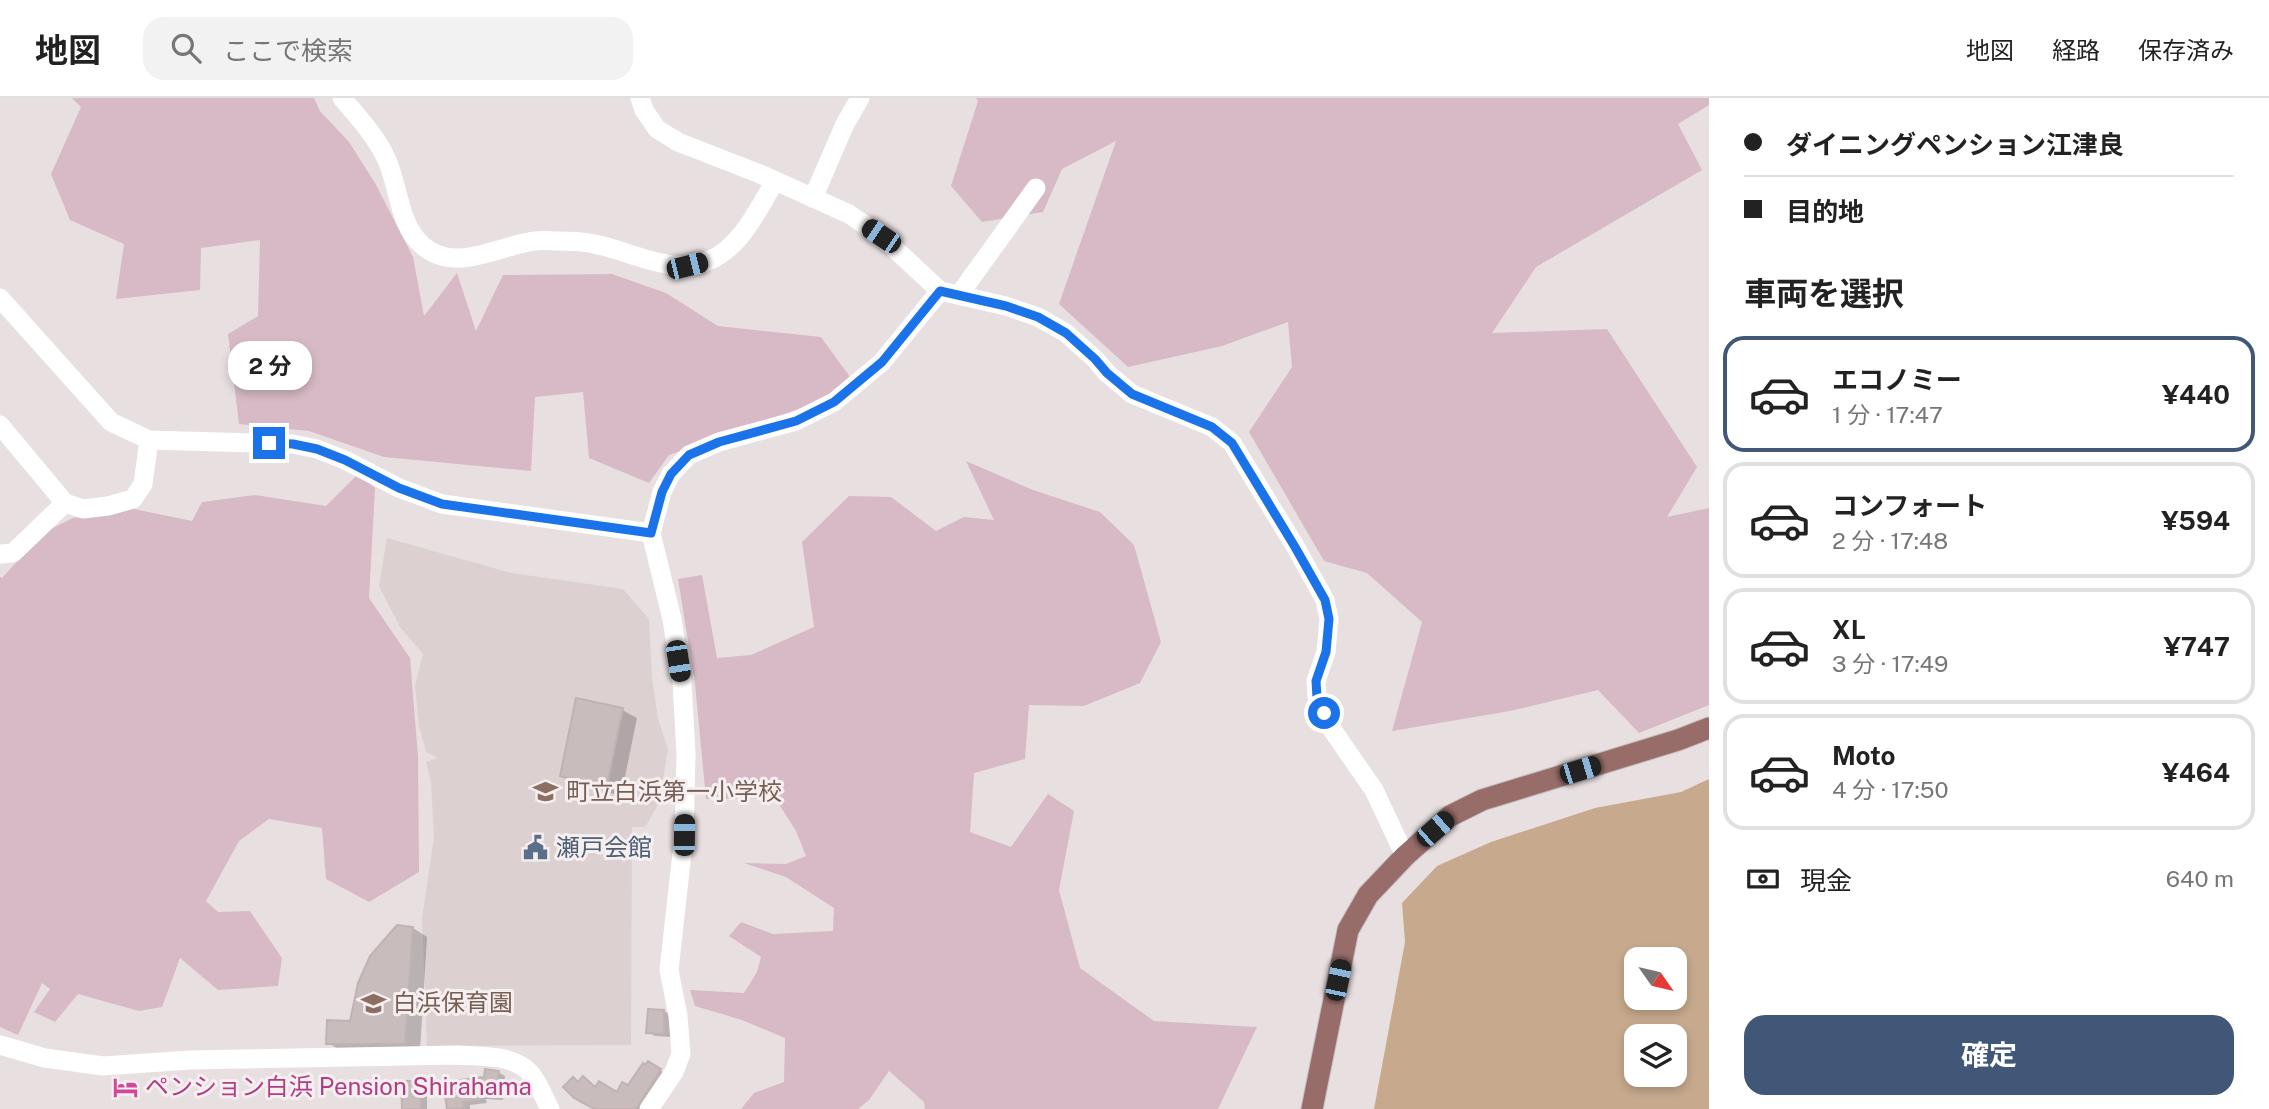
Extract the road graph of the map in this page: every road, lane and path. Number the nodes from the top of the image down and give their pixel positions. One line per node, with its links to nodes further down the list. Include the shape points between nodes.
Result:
1 (342, 98): 4 (street, via 374,135 388,161 410,229 422,246 444,258 469,258 534,241 567,241 668,265 710,261 750,224)
2 (640, 98): 4 (street, via 657,129 678,142)
3 (860, 98): 6 (street)
4 (775, 181): 6 (street)
5 (1036, 188): 7 (street)
6 (813, 198): 7 (street, via 849,214 881,236)
7 (949, 293): 12 (street, via 882,362 834,402 796,421 689,455 662,492); 15 (street, via 1038,317 1066,333 1132,394 1212,427 1232,443 1325,600 1329,619 1326,652 1316,681 1317,698 1331,728 1374,790)
8 (0, 298): 10 (street, via 111,422)
9 (0, 425): 11 (street)
10 (149, 440): 11 (street, via 144,484 133,499 83,509); 12 (street, via 293,444 345,460 442,504)
11 (65, 503): 13 (street, via 13,553)
12 (651, 533): 18 (street, via 682,682 686,754 684,835 668,970 681,1054)
13 (0, 554)
14 (1709, 728): 15 (main road, via 1482,800 1450,816)
15 (1405, 856): 19 (main road, via 1368,895 1348,930)
16 (0, 1045): 17 (street, via 45,1058 103,1066 190,1060 495,1057 520,1063 533,1076)
17 (550, 1109)
18 (649, 1109)
19 (1312, 1109)

